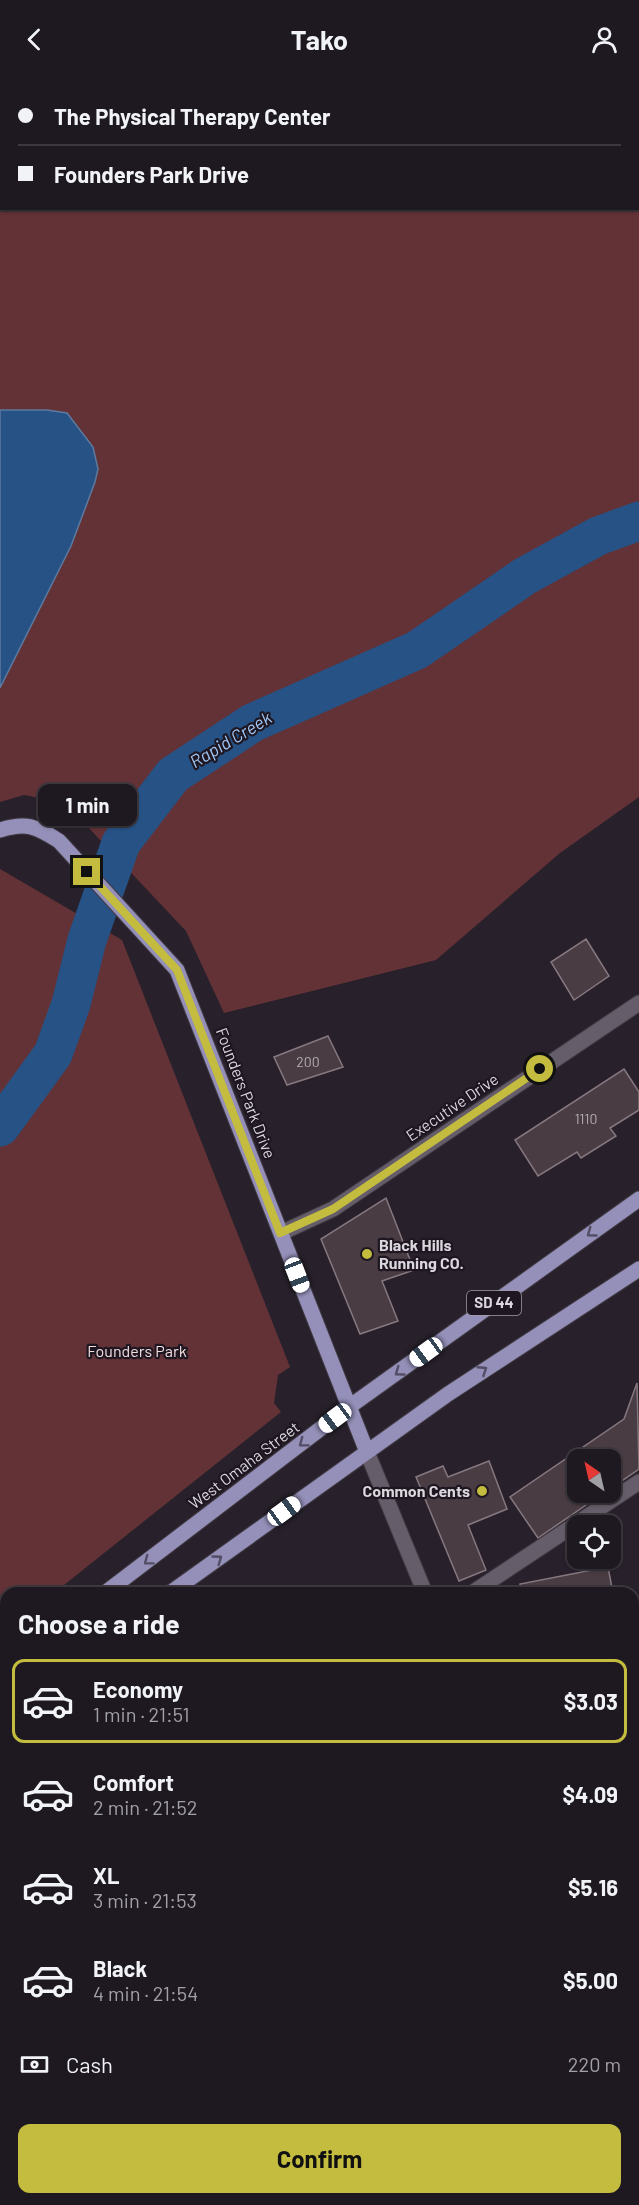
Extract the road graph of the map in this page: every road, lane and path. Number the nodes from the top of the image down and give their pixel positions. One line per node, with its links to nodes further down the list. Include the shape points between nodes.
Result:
1 (0, 830): 4 (main road, Founders Park Drive, via 15,825 37,827 59,841 177,970)
2 (639, 1003): 4 (street, Executive Drive, via 333,1209)
3 (639, 1199): 6 (main road, West Omaha Street / SD 44, one-way to 6)
4 (280, 1233): 6 (main road, Founders Park Drive)
5 (639, 1269): 7 (main road, one-way to 5)
6 (349, 1407): 7 (main road, Founders Park Drive); 9 (main road, West Omaha Street / SD 44, one-way to 9)
7 (366, 1452): 10 (main road, one-way to 7); 11 (street)
8 (639, 1482): 12 (street)
9 (113, 1587)
10 (178, 1587)
11 (422, 1587)
12 (481, 1587)

